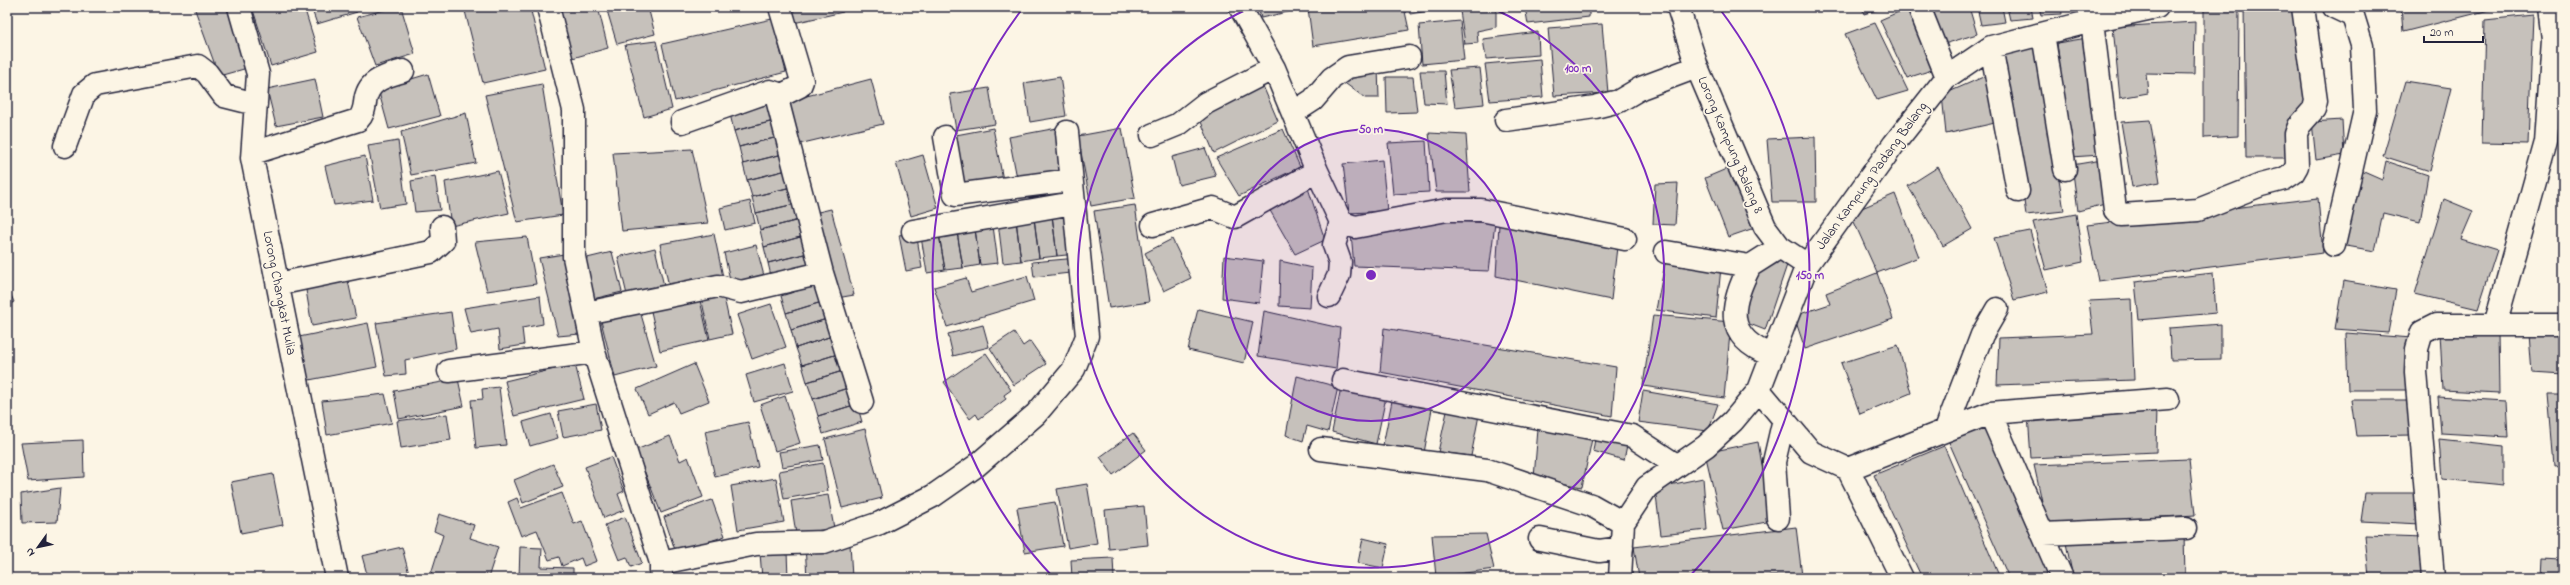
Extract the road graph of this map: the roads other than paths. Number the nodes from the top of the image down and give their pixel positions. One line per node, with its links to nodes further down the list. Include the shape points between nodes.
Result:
1 (239, 7): 20 (street, Lorong Changkat Mulia, via 258,74)
2 (548, 7): 48 (street, via 574,110 574,256)
3 (780, 7): 19 (street, via 802,81 800,86)
4 (1240, 7): 16 (street)
5 (1919, 7): 18 (street)
6 (2157, 7): 11 (street, Jalan Kampung Padang Balang)
7 (2303, 7): 11 (street, via 2316,101 2314,109 2299,126 2296,134 2297,166 2293,173 2284,179 2261,185 2198,210 2121,216 2115,210)
8 (2334, 7): 39 (street, via 2353,16 2362,45 2365,110)
9 (2549, 7): 49 (street, via 2553,40 2546,142)
10 (1681, 8): 15 (street, Lorong Kampung Balang 8)
11 (2092, 20): 12 (street, Jalan Kampung Padang Balang)
12 (2043, 34): 13 (street, Jalan Kampung Padang Balang); 29 (street)
13 (1991, 48): 18 (street, Jalan Kampung Padang Balang); 32 (street)
14 (1409, 57): 21 (street, via 1348,67 1332,78 1313,100)
15 (1697, 67): 22 (street, via 1641,88 1619,101); 40 (street, Lorong Kampung Balang 8, via 1752,201 1765,227)
16 (1274, 68): 21 (street); 25 (street, via 1206,103 1179,124)
17 (402, 71): 28 (street, via 379,79 370,86 365,96 364,112 358,120)
18 (1947, 77): 42 (street, Jalan Kampung Padang Balang, via 1894,144)
19 (782, 95): 23 (street, via 770,91); 44 (street, via 778,103)
20 (256, 104): 27 (street, via 224,96 207,73 198,66 100,83 84,94); 28 (street, Lorong Changkat Mulia)
21 (1293, 113): 30 (street)
22 (1506, 120)
23 (682, 122)
24 (1067, 132): 31 (street)
25 (1152, 135)
26 (945, 138): 31 (street, via 955,195)
27 (65, 146)
28 (253, 152): 45 (street, Lorong Changkat Mulia)
29 (2065, 169)
30 (1317, 172): 34 (street); 35 (street, via 1236,217 1213,208)
31 (1071, 180): 33 (street)
32 (2018, 191)
33 (1073, 203): 37 (street); 70 (street, via 1083,277 1087,336 1074,369 1036,414 976,466 933,496 880,523 824,542 756,544)
34 (1341, 222): 38 (street, via 1355,227 1446,210 1481,210); 46 (street, via 1334,245 1340,262 1339,275)
35 (1153, 225)
36 (442, 227): 45 (street, via 443,241 431,252)
37 (913, 231)
38 (1625, 239)
39 (2334, 245)
40 (1780, 247): 42 (street, Lorong Kampung Balang 8); 43 (street)
41 (1666, 252): 43 (street)
42 (1807, 265): 52 (street, Jalan Kampung Padang Balang)
43 (1750, 266): 52 (street, via 1740,285 1735,325 1742,338 1755,349)
44 (822, 273): 48 (street, via 741,292 718,286); 57 (street)
45 (278, 284): 71 (street, Lorong Changkat Mulia)
46 (1329, 296)
47 (1997, 309): 60 (street, via 1982,336)
48 (586, 313): 51 (street)
49 (2495, 325): 50 (street); 75 (street, via 2436,325 2422,332 2417,349 2416,372)
50 (2563, 325)
51 (594, 352): 53 (street); 70 (street)
52 (1771, 355): 55 (street, Jalan Kampung Padang Balang)
53 (449, 371)
54 (1343, 380): 62 (street, via 1632,436)
55 (1759, 390): 59 (street); 62 (street, Jalan Kampung Padang Balang, via 1733,421 1706,446)
56 (2168, 399): 58 (street)
57 (862, 402)
58 (1990, 413): 60 (street); 67 (street)
59 (1784, 419): 63 (street, via 1811,452); 64 (street, via 1774,462)
60 (1946, 429): 63 (street)
61 (1322, 449): 65 (street, via 1487,470 1591,505)
62 (1676, 465): 65 (street, Jalan Kampung Padang Balang, via 1647,487)
63 (1848, 469): 73 (street)
64 (1778, 518)
65 (1623, 523): 69 (street)
66 (2186, 528): 67 (street)
67 (2043, 534): 74 (street)
68 (1540, 539): 69 (street, via 1599,551)
69 (1622, 548): 72 (street)
70 (661, 570)
71 (337, 578)
72 (1620, 578)
73 (1902, 578)
74 (2062, 578)
75 (2433, 578)

